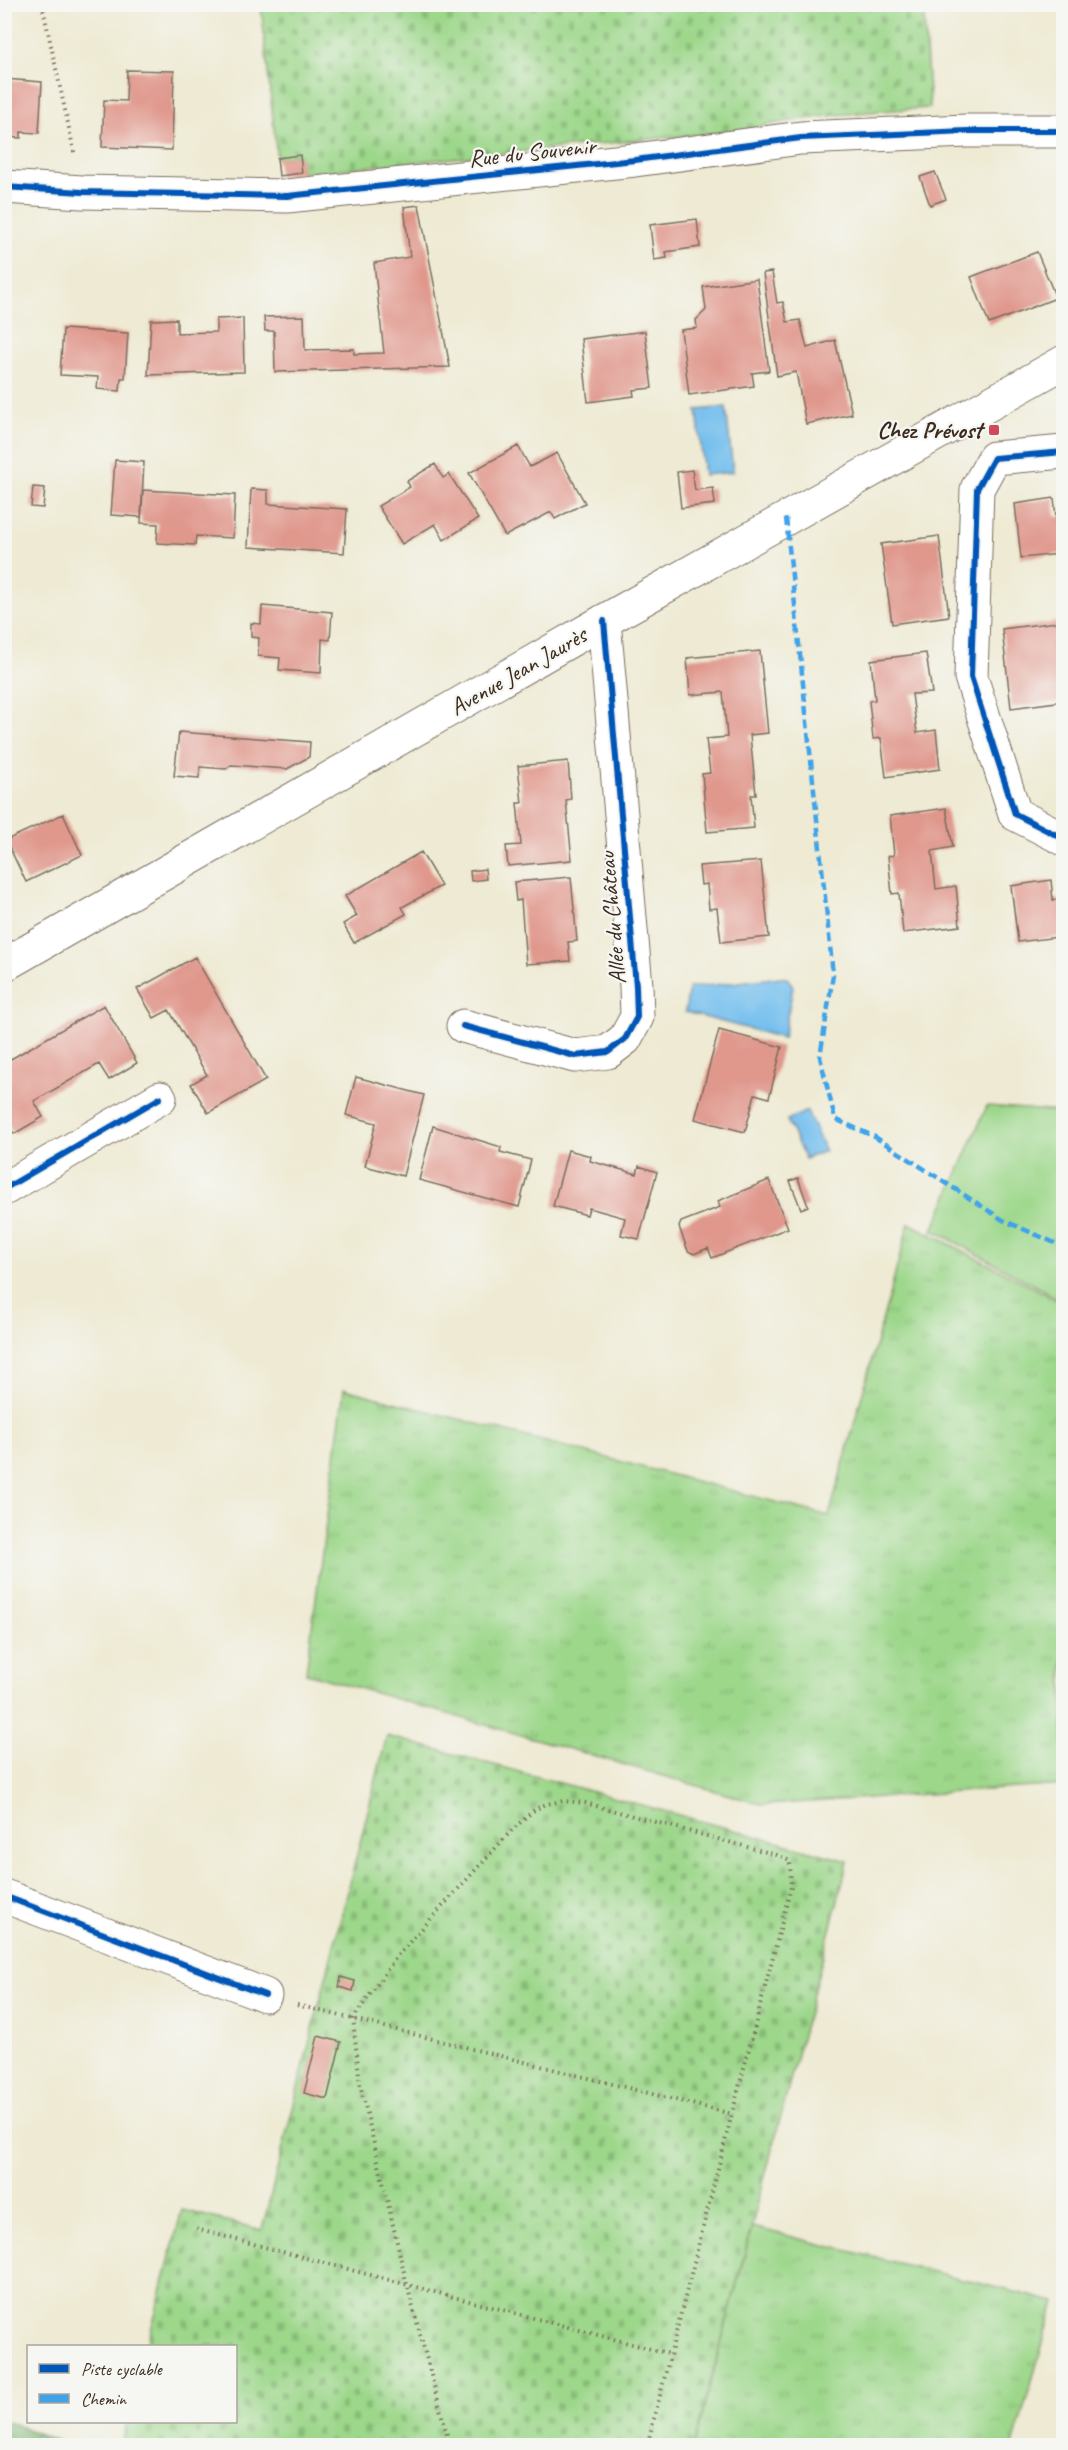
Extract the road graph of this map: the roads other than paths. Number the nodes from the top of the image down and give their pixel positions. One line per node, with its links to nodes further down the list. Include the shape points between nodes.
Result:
1 (1064, 130): 2 (street, Rue du Souvenir, via 801,138 635,160 287,196)
2 (4, 187)
3 (1064, 362): 5 (street, Avenue Jean Jaurès)
4 (1064, 452): 6 (street, via 994,458 977,489 971,676 1015,814)
5 (604, 621): 7 (street, Avenue Jean Jaurès); 8 (street, Allée du Château, via 637,1017 625,1039 608,1052 575,1056)
6 (1064, 839)
7 (4, 965)
8 (463, 1026)
9 (160, 1098): 10 (street)
10 (4, 1189)
11 (4, 1896): 12 (street)
12 (265, 1995)

